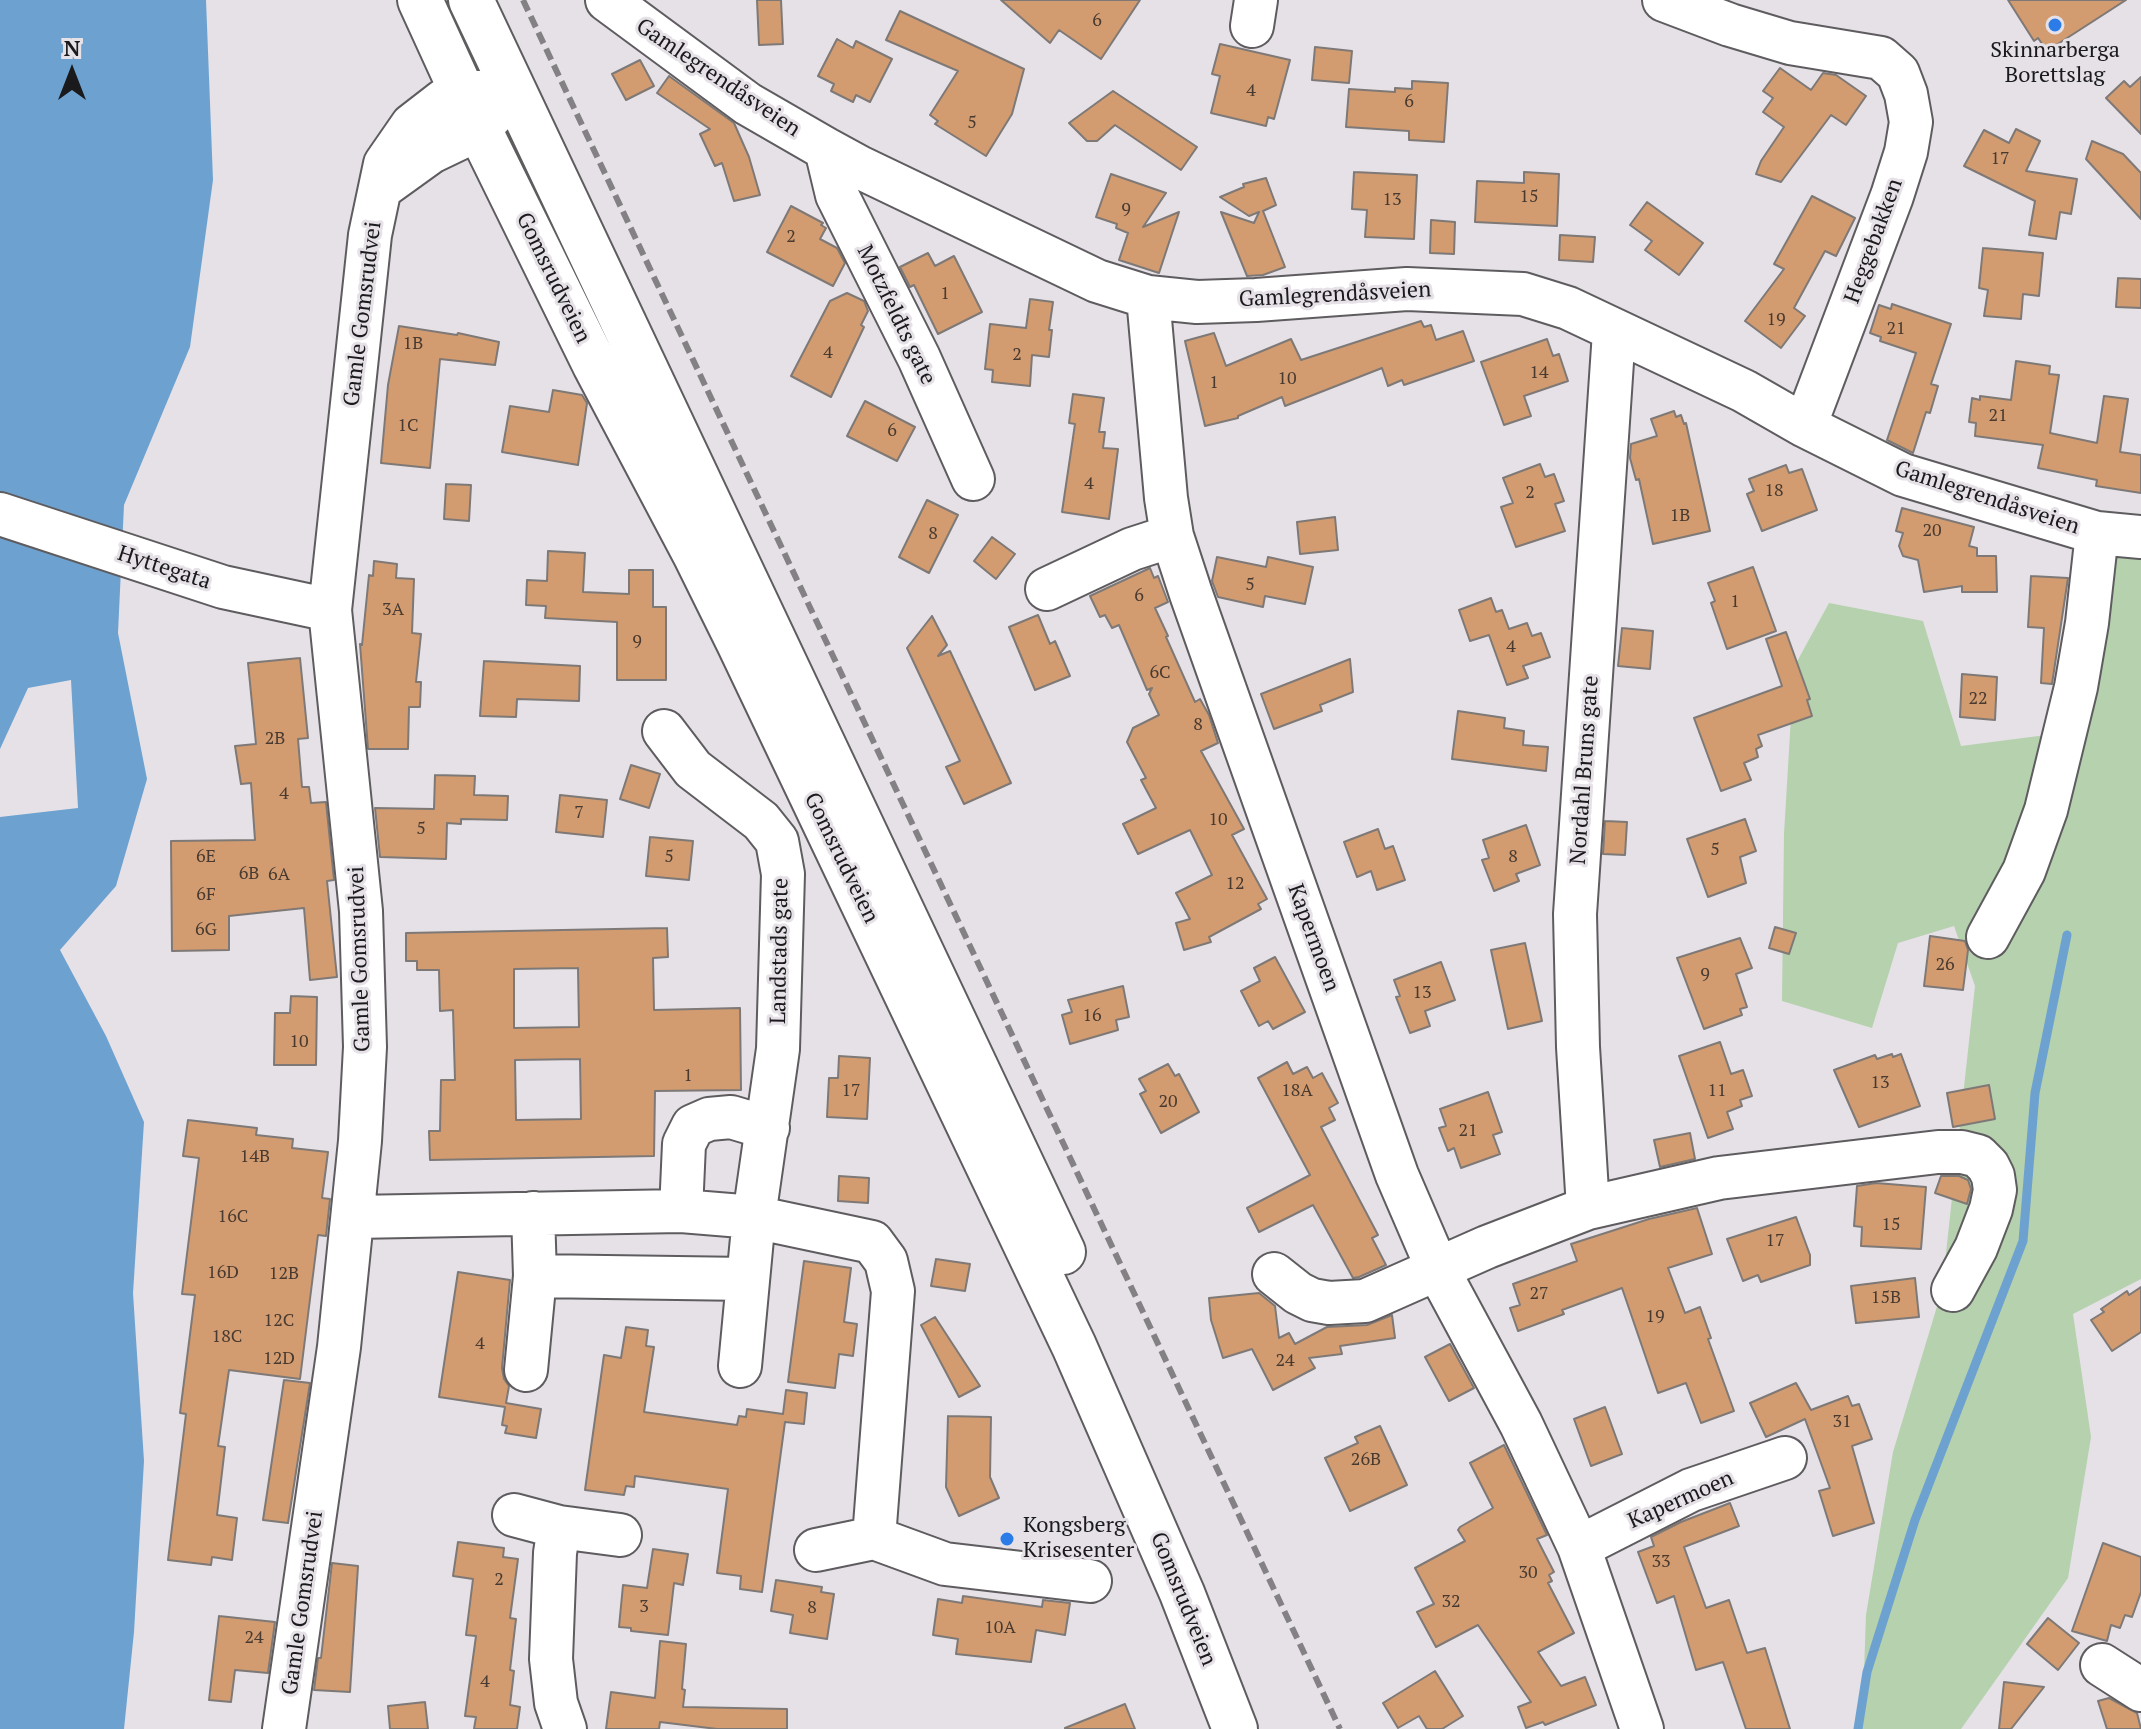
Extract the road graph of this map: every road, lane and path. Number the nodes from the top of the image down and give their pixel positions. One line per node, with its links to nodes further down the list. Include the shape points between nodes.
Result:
1 (420, 0): 6 (main road, Gomsrudveien)
2 (471, 0): 5 (main road, Gomsrudveien)
3 (1664, 0): 10 (street, Heggebakken, via 1790,43 1894,46 1911,122 1906,152)
4 (616, 3): 7 (street, Gamlegrendåsveien, via 748,104)
5 (514, 92): 6 (street); 46 (main road, Gomsrudveien, via 1102,1334 1210,1582)
6 (471, 111): 17 (street, Gamle Gomsrudvei, via 443,101 412,125 385,164 370,235); 45 (main road, Gomsrudveien, via 733,631 1074,1346 1176,1578)
7 (826, 149): 8 (street, Gamlegrendåsveien, via 1097,281); 11 (street, Motzfeldts gate, via 837,195)
8 (1148, 297): 9 (street, Gamlegrendåsveien, via 1197,302 1407,289 1523,294 1568,308); 14 (street, Kapermoen)
9 (1614, 332): 10 (street, Gamlegrendåsveien, via 1744,391); 21 (street, Nordahl Bruns gate, via 1575,914)
10 (1805, 426): 13 (street, Gamlegrendåsveien, via 1903,475)
11 (973, 479)
12 (0, 514): 17 (street, Hyttegata, via 223,587)
13 (2097, 533): 15 (street, Gamlegrendåsveien); 19 (street, via 2076,687 2046,810 2024,871)
14 (1172, 536): 16 (street); 26 (street, Kapermoen, via 1392,1161)
15 (2141, 537)
16 (1047, 589)
17 (330, 610): 24 (street, Gamle Gomsrudvei, via 364,972 365,1047)
18 (664, 731): 20 (street, Landstads gate, via 693,769 750,811 777,841 783,874 778,1049)
19 (1988, 937)
20 (768, 1128): 22 (street, via 731,1117 693,1126 684,1144); 25 (street, Landstads gate)
21 (1588, 1208): 26 (street); 30 (street, via 1719,1178 1962,1152 1978,1156 1988,1166 1995,1190 1976,1248)
22 (681, 1211): 23 (street); 25 (street)
23 (533, 1213): 24 (street); 28 (street)
24 (354, 1217): 43 (street, Gamle Gomsrudvei)
25 (754, 1217): 29 (street, Landstads gate); 37 (street, via 872,1242 886,1261 893,1291)
26 (1438, 1270): 27 (street, via 1365,1301 1329,1303 1298,1293); 38 (street, Kapermoen, via 1521,1424)
27 (1274, 1274)
28 (535, 1276): 29 (street); 32 (street)
29 (748, 1279): 31 (street, Landstads gate)
30 (1953, 1290)
31 (740, 1366)
32 (526, 1370)
33 (1785, 1458): 38 (street, Kapermoen, via 1691,1490)
34 (514, 1515): 35 (street)
35 (559, 1527): 36 (street); 44 (street, via 551,1659)
36 (620, 1535)
37 (874, 1538): 39 (street); 40 (street, via 945,1564)
38 (1579, 1547): 47 (street, Kapermoen)
39 (816, 1550)
40 (1090, 1581)
41 (2102, 1665): 42 (street)
42 (2141, 1690)
43 (284, 1729)
44 (565, 1729)
45 (1235, 1729)
46 (1266, 1729)
47 (1642, 1729)

